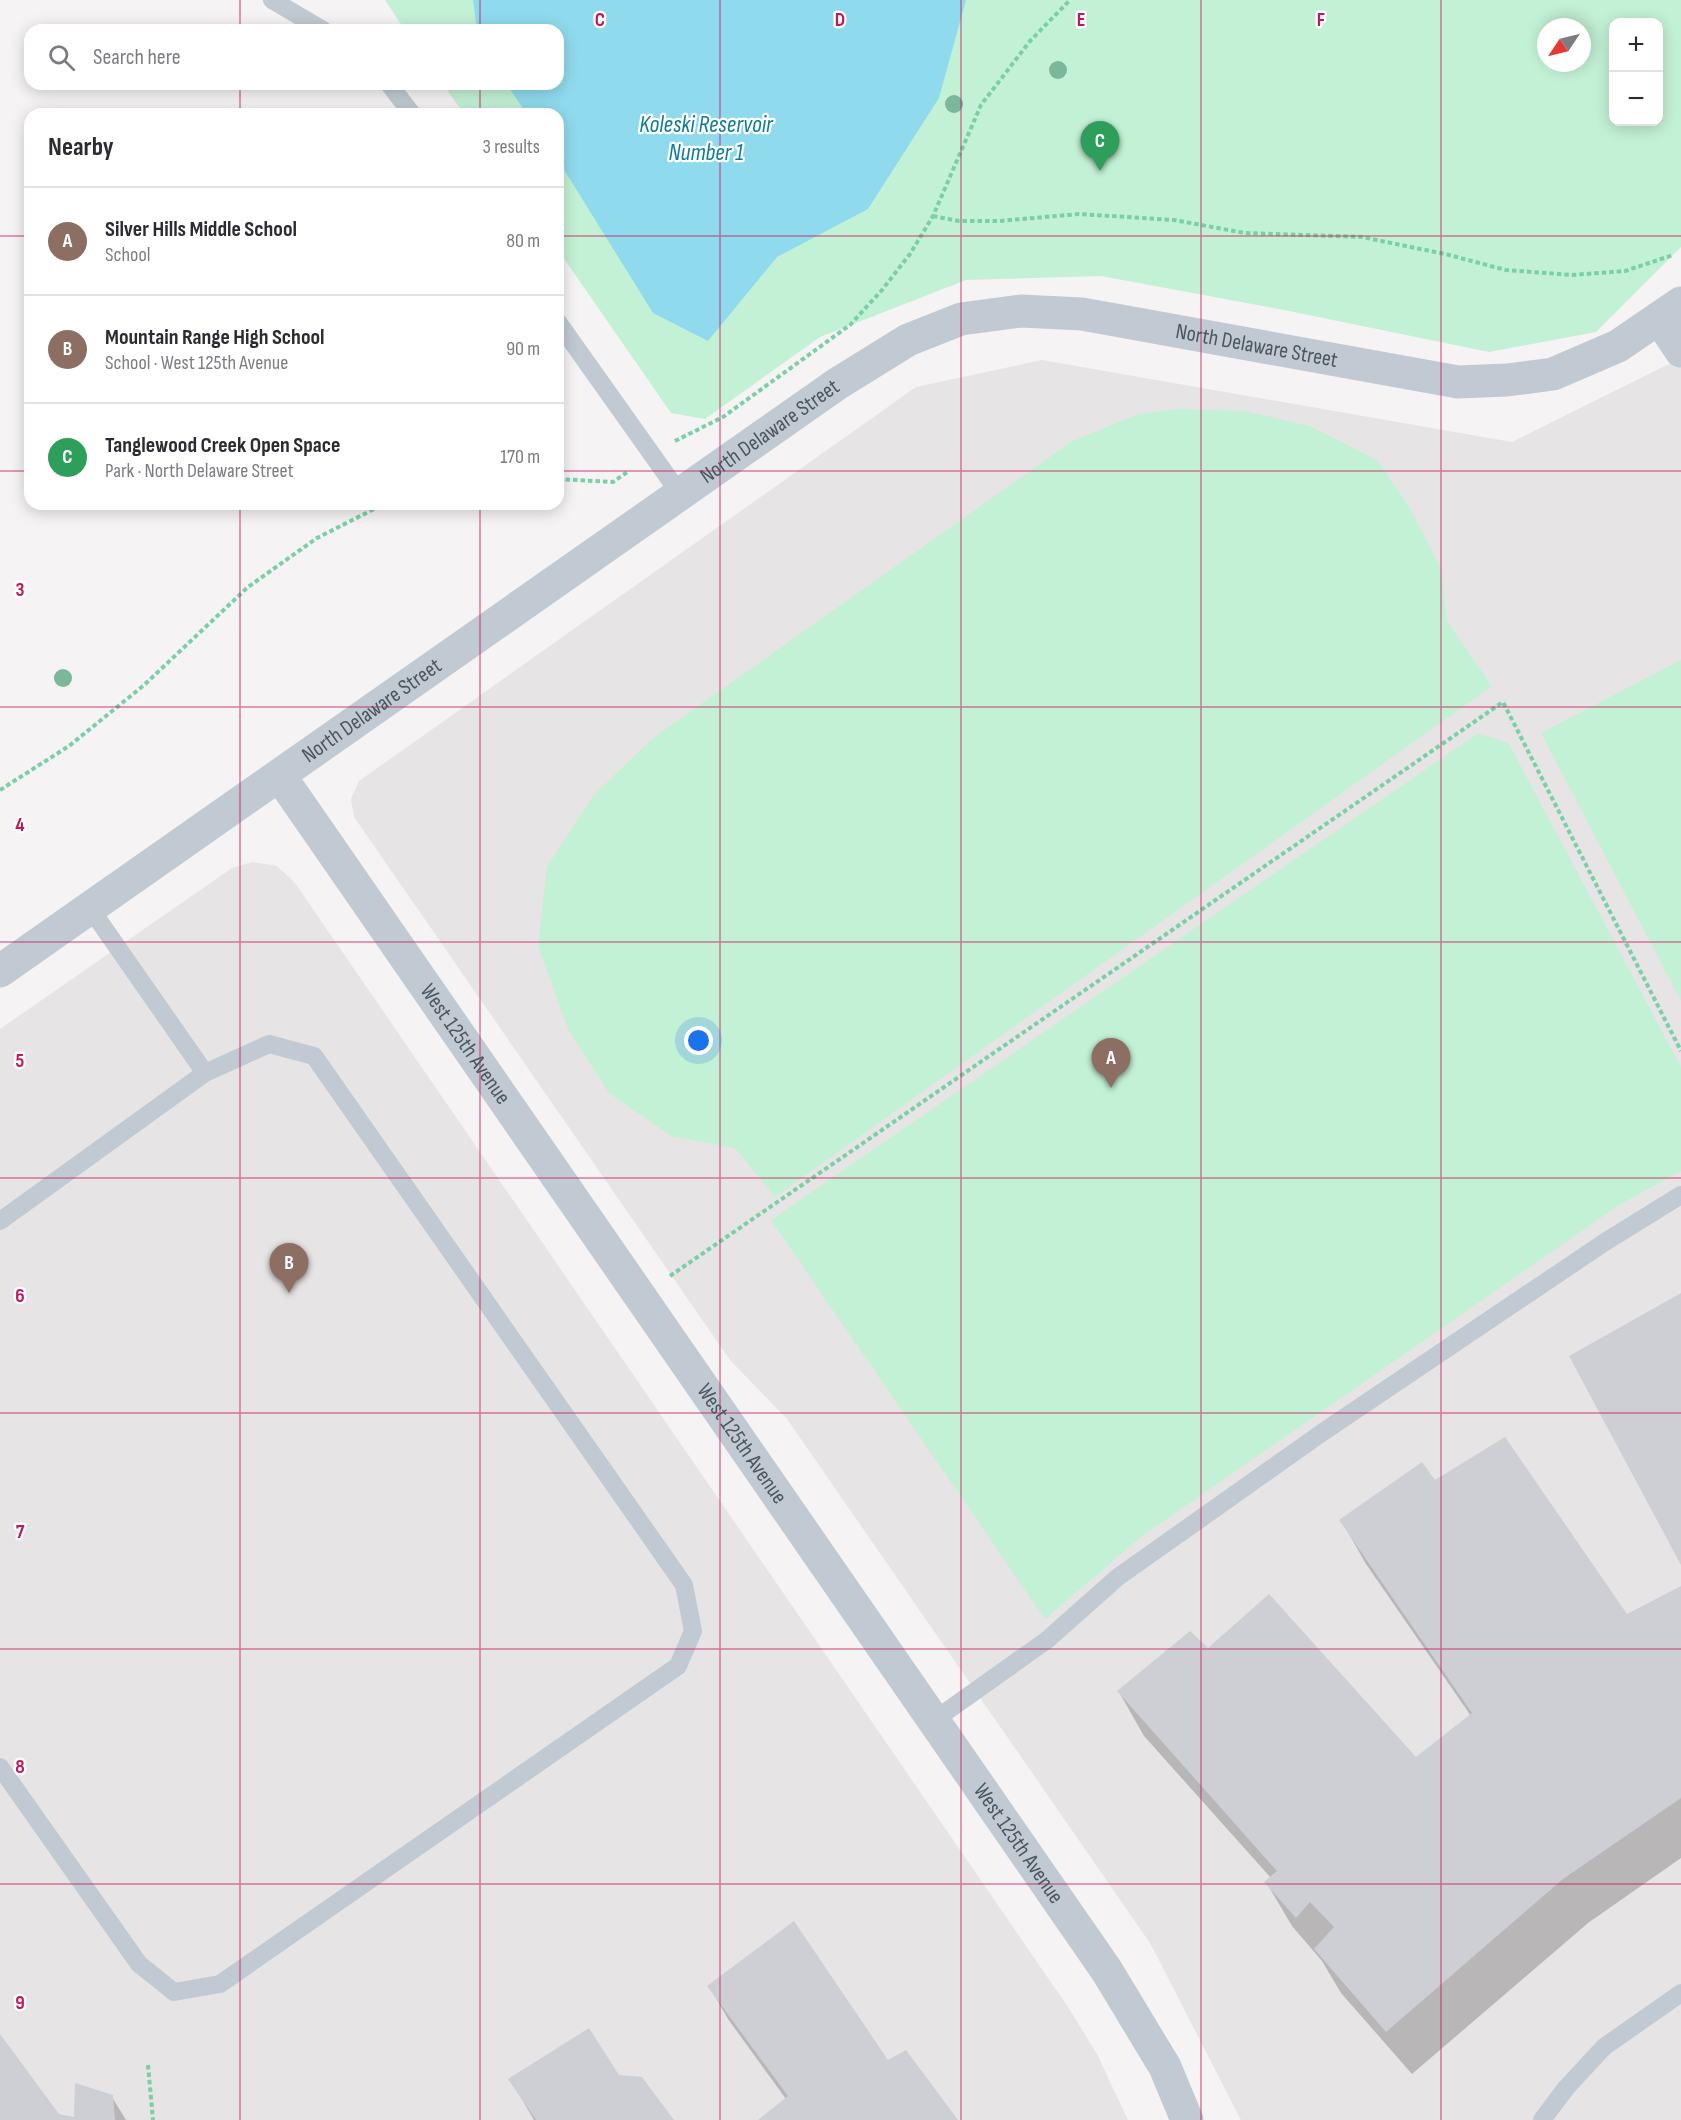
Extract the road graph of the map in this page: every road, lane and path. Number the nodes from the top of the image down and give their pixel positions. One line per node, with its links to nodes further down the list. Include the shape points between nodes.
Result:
1 (272, 0): 3 (lane)
2 (1070, 0): 6 (path, via 1030,41 981,105)
3 (313, 24)
4 (394, 90): 5 (lane)
5 (407, 108)
6 (933, 216): 7 (path, via 959,221 999,221 1079,214 1174,220 1245,233 1362,237 1506,270 1572,275 1625,271); 11 (path, via 910,254 850,325 723,417)
7 (1673, 255)
8 (1670, 310): 10 (street); 13 (street, North Delaware Street, via 1618,346 1553,374 1458,382 1082,314 1021,311 961,319 908,340 847,377)
9 (564, 331): 11 (lane)
10 (1681, 351)
11 (651, 455): 12 (path, via 613,482); 13 (lane)
12 (564, 478)
13 (680, 494): 15 (street, North Delaware Street)
14 (372, 510): 16 (path, via 317,538 248,586 143,686 69,746)
15 (280, 776): 17 (street, North Delaware Street); 24 (street, West 125th Avenue)
16 (0, 790)
17 (90, 909): 18 (street, North Delaware Street); 20 (lane)
18 (0, 971)
19 (1681, 1052): 23 (path, via 1503,702)
20 (205, 1073): 22 (lane); 25 (lane, via 269,1044 314,1056 684,1585 693,1631 678,1666 220,1984 174,1992 138,1964)
21 (1681, 1195): 24 (lane, via 1323,1432 1119,1577 1047,1640)
22 (0, 1221)
23 (667, 1278)
24 (933, 1721): 29 (street, West 125th Avenue, via 1107,1971 1165,2067)
25 (0, 1767)
26 (1681, 1993): 30 (lane, via 1604,2047)
27 (148, 2065): 28 (path)
28 (153, 2120)
29 (1187, 2120)
30 (1542, 2120)

